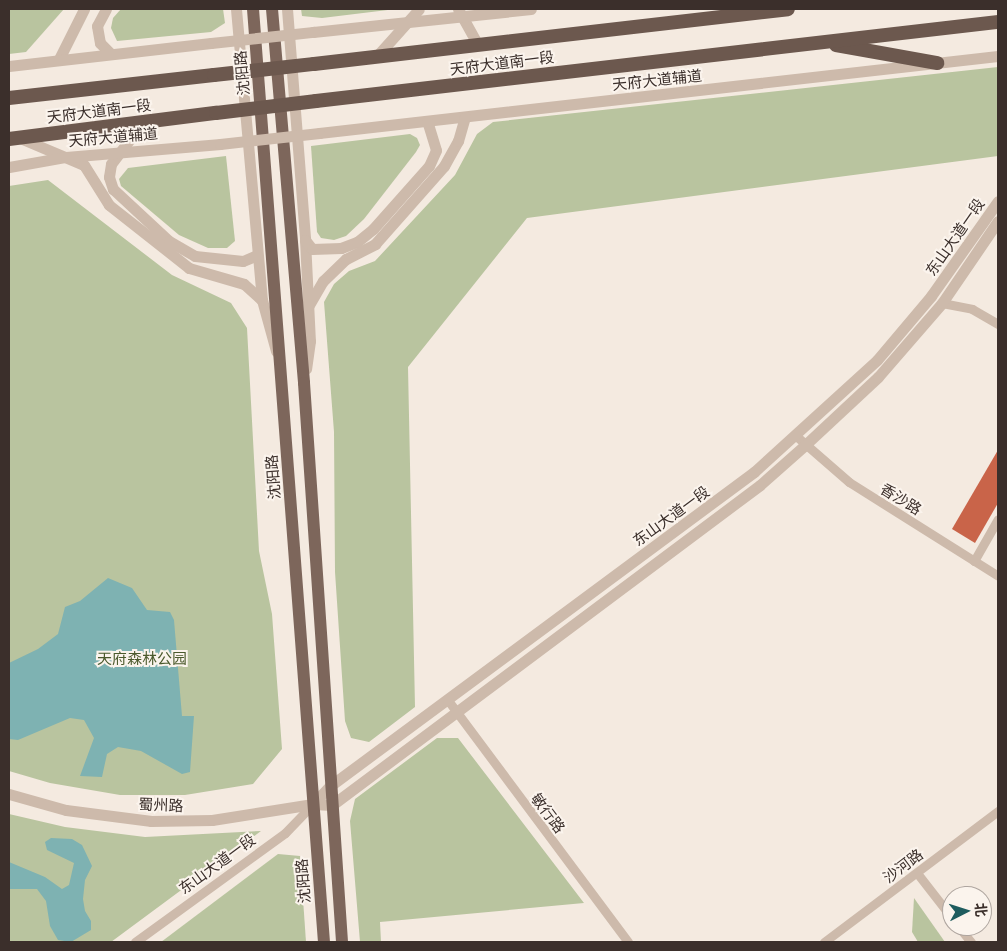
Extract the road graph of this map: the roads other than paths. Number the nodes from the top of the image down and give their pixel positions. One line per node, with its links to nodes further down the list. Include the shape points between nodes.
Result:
1 (84, 9): 18 (street)
2 (106, 9): 15 (street, via 96,26 100,44)
3 (236, 9): 32 (street)
4 (253, 9): 37 (main road, 沈阳路)
5 (272, 9): 38 (main road)
6 (287, 9): 31 (street)
7 (418, 9): 12 (street)
8 (532, 9): 10 (street)
9 (788, 9): 14 (highway, 天府大道南一段)
10 (461, 13): 12 (street); 14 (street)
11 (998, 22): 13 (highway, 天府大道南一段)
12 (408, 23): 15 (street, bridge); 17 (street)
13 (820, 42): 19 (highway); 24 (highway, 天府大道南一段, bridge)
14 (478, 45): 17 (highway, 天府大道南一段)
15 (110, 53): 18 (street)
16 (998, 56): 19 (street, 天府大道辅道)
17 (376, 57): 21 (highway, 天府大道南一段, bridge)
18 (60, 59): 20 (street)
19 (937, 63): 22 (street, 天府大道辅道)
20 (9, 66)
21 (9, 98)
22 (465, 117): 23 (street, 天府大道辅道); 35 (street, via 458,141 444,166 375,244 346,259 323,281)
23 (427, 121): 26 (street, 天府大道辅道, bridge); 31 (street, via 436,150 429,166 373,229 358,242 340,248 312,249)
24 (143, 122): 25 (highway, 天府大道南一段); 26 (street)
25 (14, 138): 27 (street)
26 (119, 152): 27 (street, 天府大道辅道); 32 (street, via 111,164 112,190 169,240 195,256 243,261)
27 (66, 156): 28 (street, 天府大道辅道); 33 (street, via 84,165 109,204 149,239 189,268 244,284)
28 (9, 167)
29 (998, 201): 39 (street, 东山大道一段, via 931,296 877,360)
30 (998, 221): 34 (street, 东山大道一段)
31 (305, 240): 35 (street)
32 (257, 255): 33 (street)
33 (262, 300): 37 (street)
34 (942, 303): 36 (street, via 972,309); 40 (street, 东山大道一段, via 878,377)
35 (309, 305): 38 (street, via 310,341)
36 (998, 324)
37 (282, 377): 48 (main road, 沈阳路)
38 (304, 383): 46 (main road)
39 (795, 436): 40 (street, 香沙路); 44 (street, 东山大道一段, via 754,472)
40 (804, 446): 42 (street, 香沙路, via 849,482); 45 (street, 东山大道一段, via 760,485)
41 (998, 519): 42 (street)
42 (974, 561): 43 (street, 香沙路)
43 (998, 576)
44 (448, 699): 45 (street, 敏行路); 46 (street, 东山大道一段)
45 (456, 712): 49 (street, 东山大道一段); 56 (street, 敏行路)
46 (330, 786): 48 (street, 东山大道一段); 49 (main road)
47 (9, 794): 48 (street, 蜀州路, via 66,810 151,821 212,820)
48 (313, 804): 49 (street); 53 (street, 东山大道一段, via 285,833); 54 (main road, 沈阳路)
49 (332, 805): 55 (main road)
50 (998, 811): 51 (street, 沙河路)
51 (916, 873): 52 (street); 57 (street, 沙河路)
52 (942, 906)
53 (135, 942)
54 (324, 942)
55 (342, 942)
56 (628, 942)
57 (824, 942)

